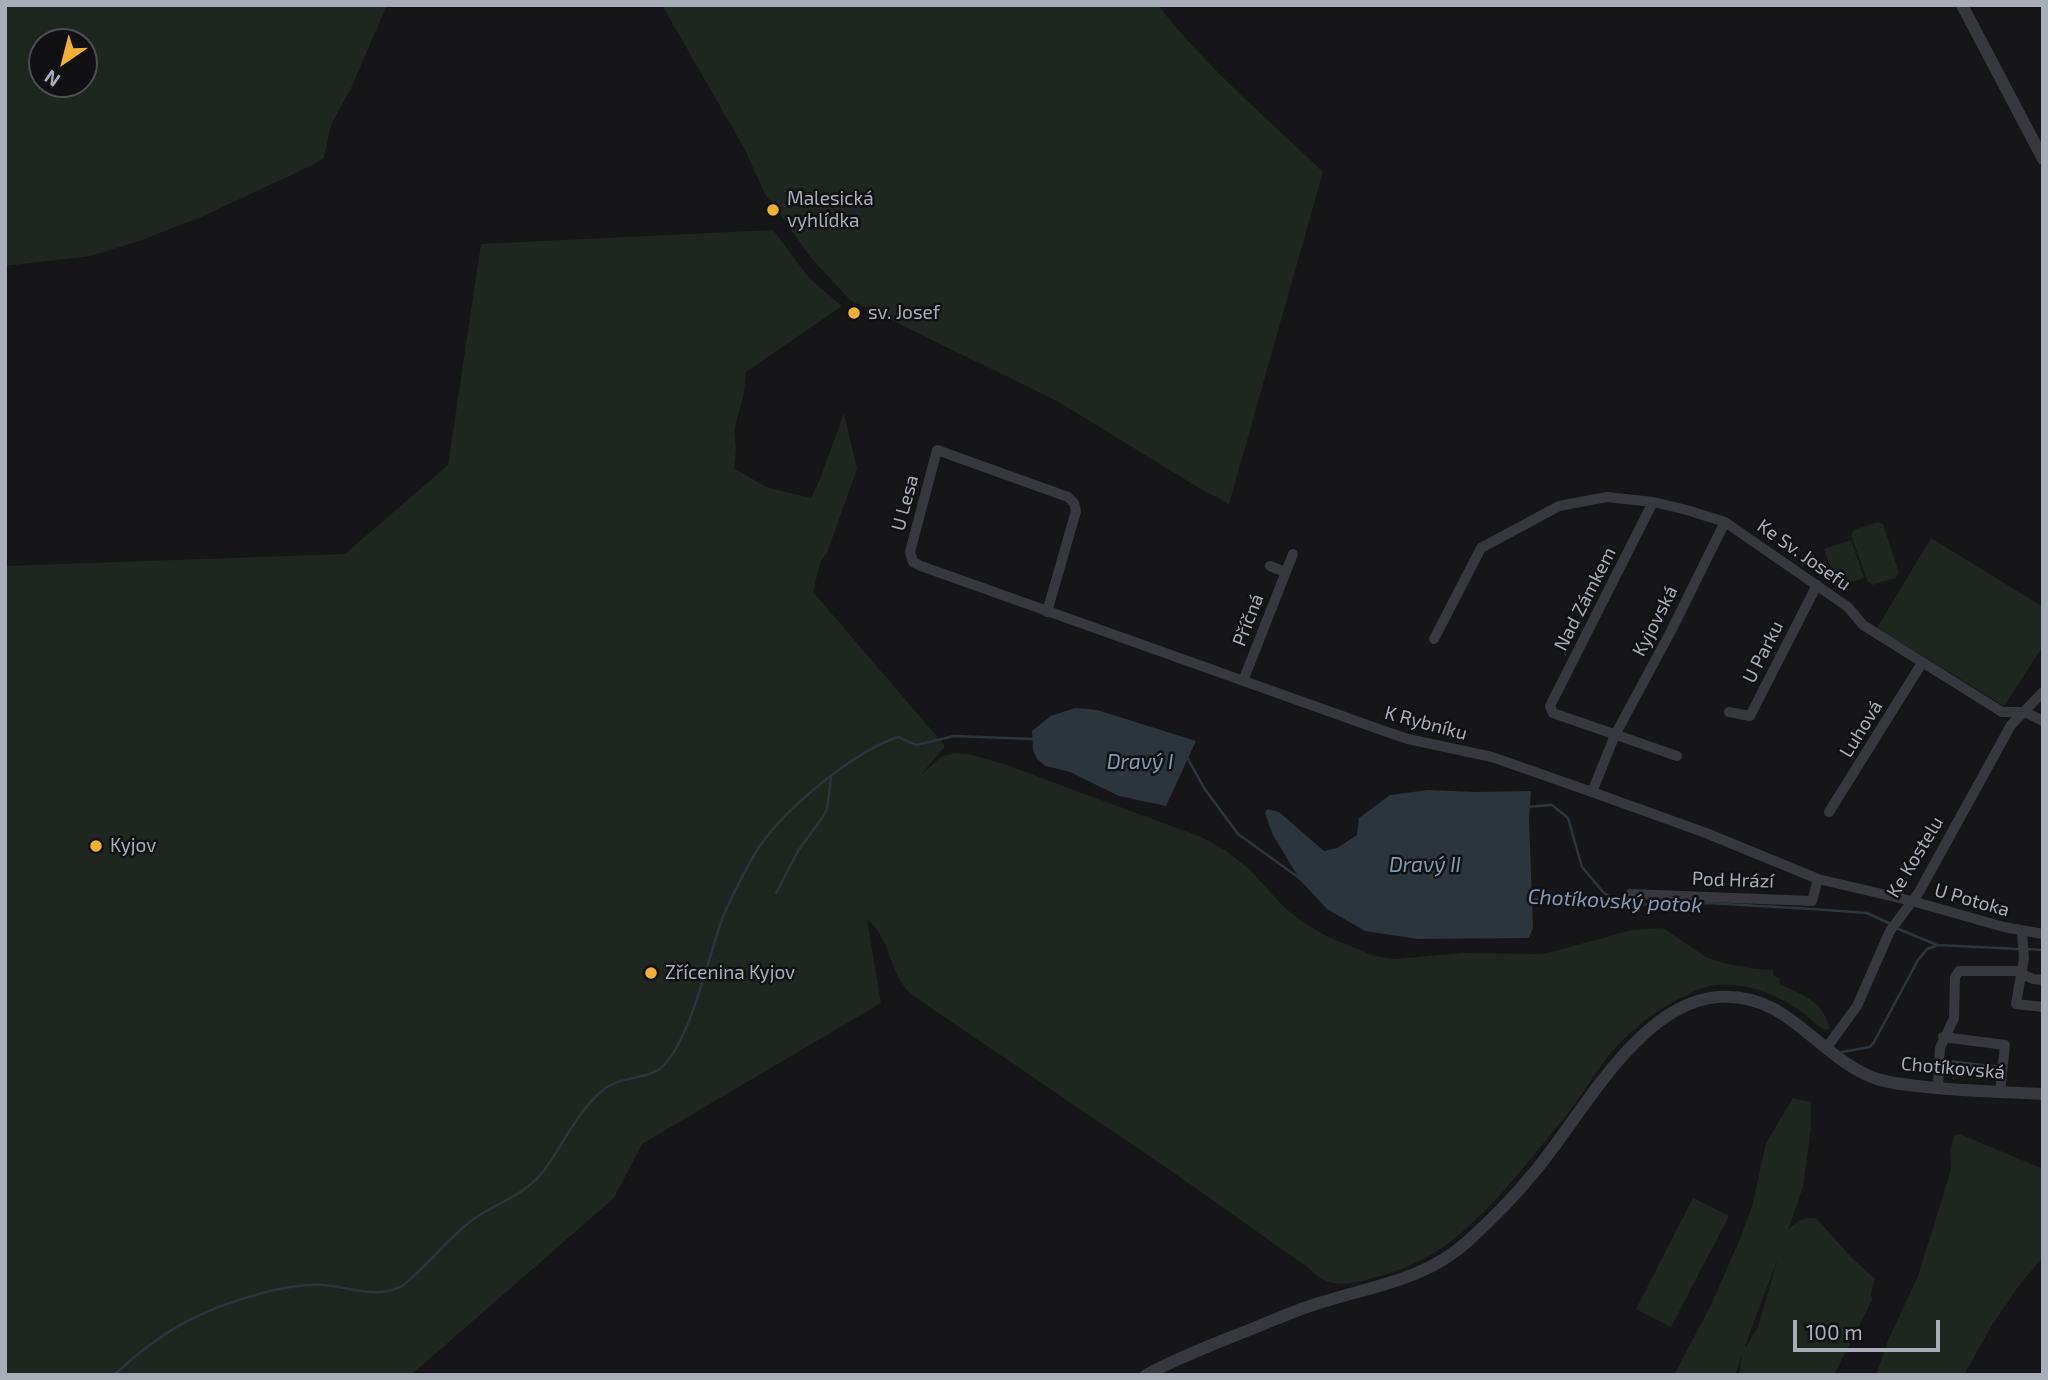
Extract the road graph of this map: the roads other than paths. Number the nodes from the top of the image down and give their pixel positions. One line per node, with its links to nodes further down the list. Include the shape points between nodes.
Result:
1 (1962, 5): 2 (street)
2 (2043, 159)
3 (1653, 502): 4 (street, Ke Sv. Josefu); 10 (street, Ke Sv. Josefu, via 1607,497 1559,506 1481,548); 17 (street, Nad Zámkem, via 1550,706 1551,711)
4 (1725, 522): 8 (street, Ke Sv. Josefu); 17 (street, Kyjovská)
5 (1293, 554): 7 (street, Příčná)
6 (1270, 566): 7 (street)
7 (1285, 572): 12 (street, Příčná)
8 (1817, 585): 11 (street, Ke Sv. Josefu, via 1848,607 1863,625); 14 (street, U Parku, via 1750,716)
9 (1047, 612): 9 (street, U Lesa, via 1076,511 1074,503 1069,497 937,450 910,552 913,562); 12 (street, K Rybníku)
10 (1434, 639)
11 (1922, 663): 15 (street, Ke Sv. Josefu, via 2002,712); 20 (street, Luhová)
12 (1243, 681): 19 (street, K Rybníku, via 1408,739 1492,757)
13 (2043, 692): 15 (street, Ke Kostelu)
14 (1729, 712)
15 (2025, 712): 16 (street, Ke Sv. Josefu); 23 (street, Ke Kostelu, via 2011,725)
16 (2043, 721)
17 (1615, 735): 18 (street); 19 (street, Kyjovská)
18 (1677, 756)
19 (1592, 792): 21 (street, K Rybníku)
20 (1829, 813)
21 (1818, 879): 22 (street, Pod Hrází, via 1812,901); 23 (street, K Rybníku)
22 (1630, 894)
23 (1912, 901): 25 (street, U Potoka); 30 (street, Ke Kostelu, via 1890,931 1862,997)
24 (2043, 934): 25 (street, U Potoka)
25 (2022, 936): 26 (street, U Potoka)
26 (2021, 972): 27 (street); 28 (street, U Potoka, via 2017,1003); 29 (street, via 1959,971 1954,1018)
27 (2043, 980)
28 (2043, 1007)
29 (1943, 1037): 31 (street); 32 (street, via 2005,1045)
30 (1828, 1047): 33 (street, Chotíkovská, via 1877,1079); 36 (street, Chotíkovská, via 1761,1001 1715,997 1680,1010 1627,1050 1532,1176 1467,1242 1439,1263 1399,1281 1314,1305)
31 (1939, 1065): 32 (street); 33 (street)
32 (2003, 1071): 34 (street)
33 (1938, 1088): 34 (street, Chotíkovská)
34 (2000, 1092): 35 (street, Chotíkovská)
35 (2043, 1094)
36 (1146, 1375)

